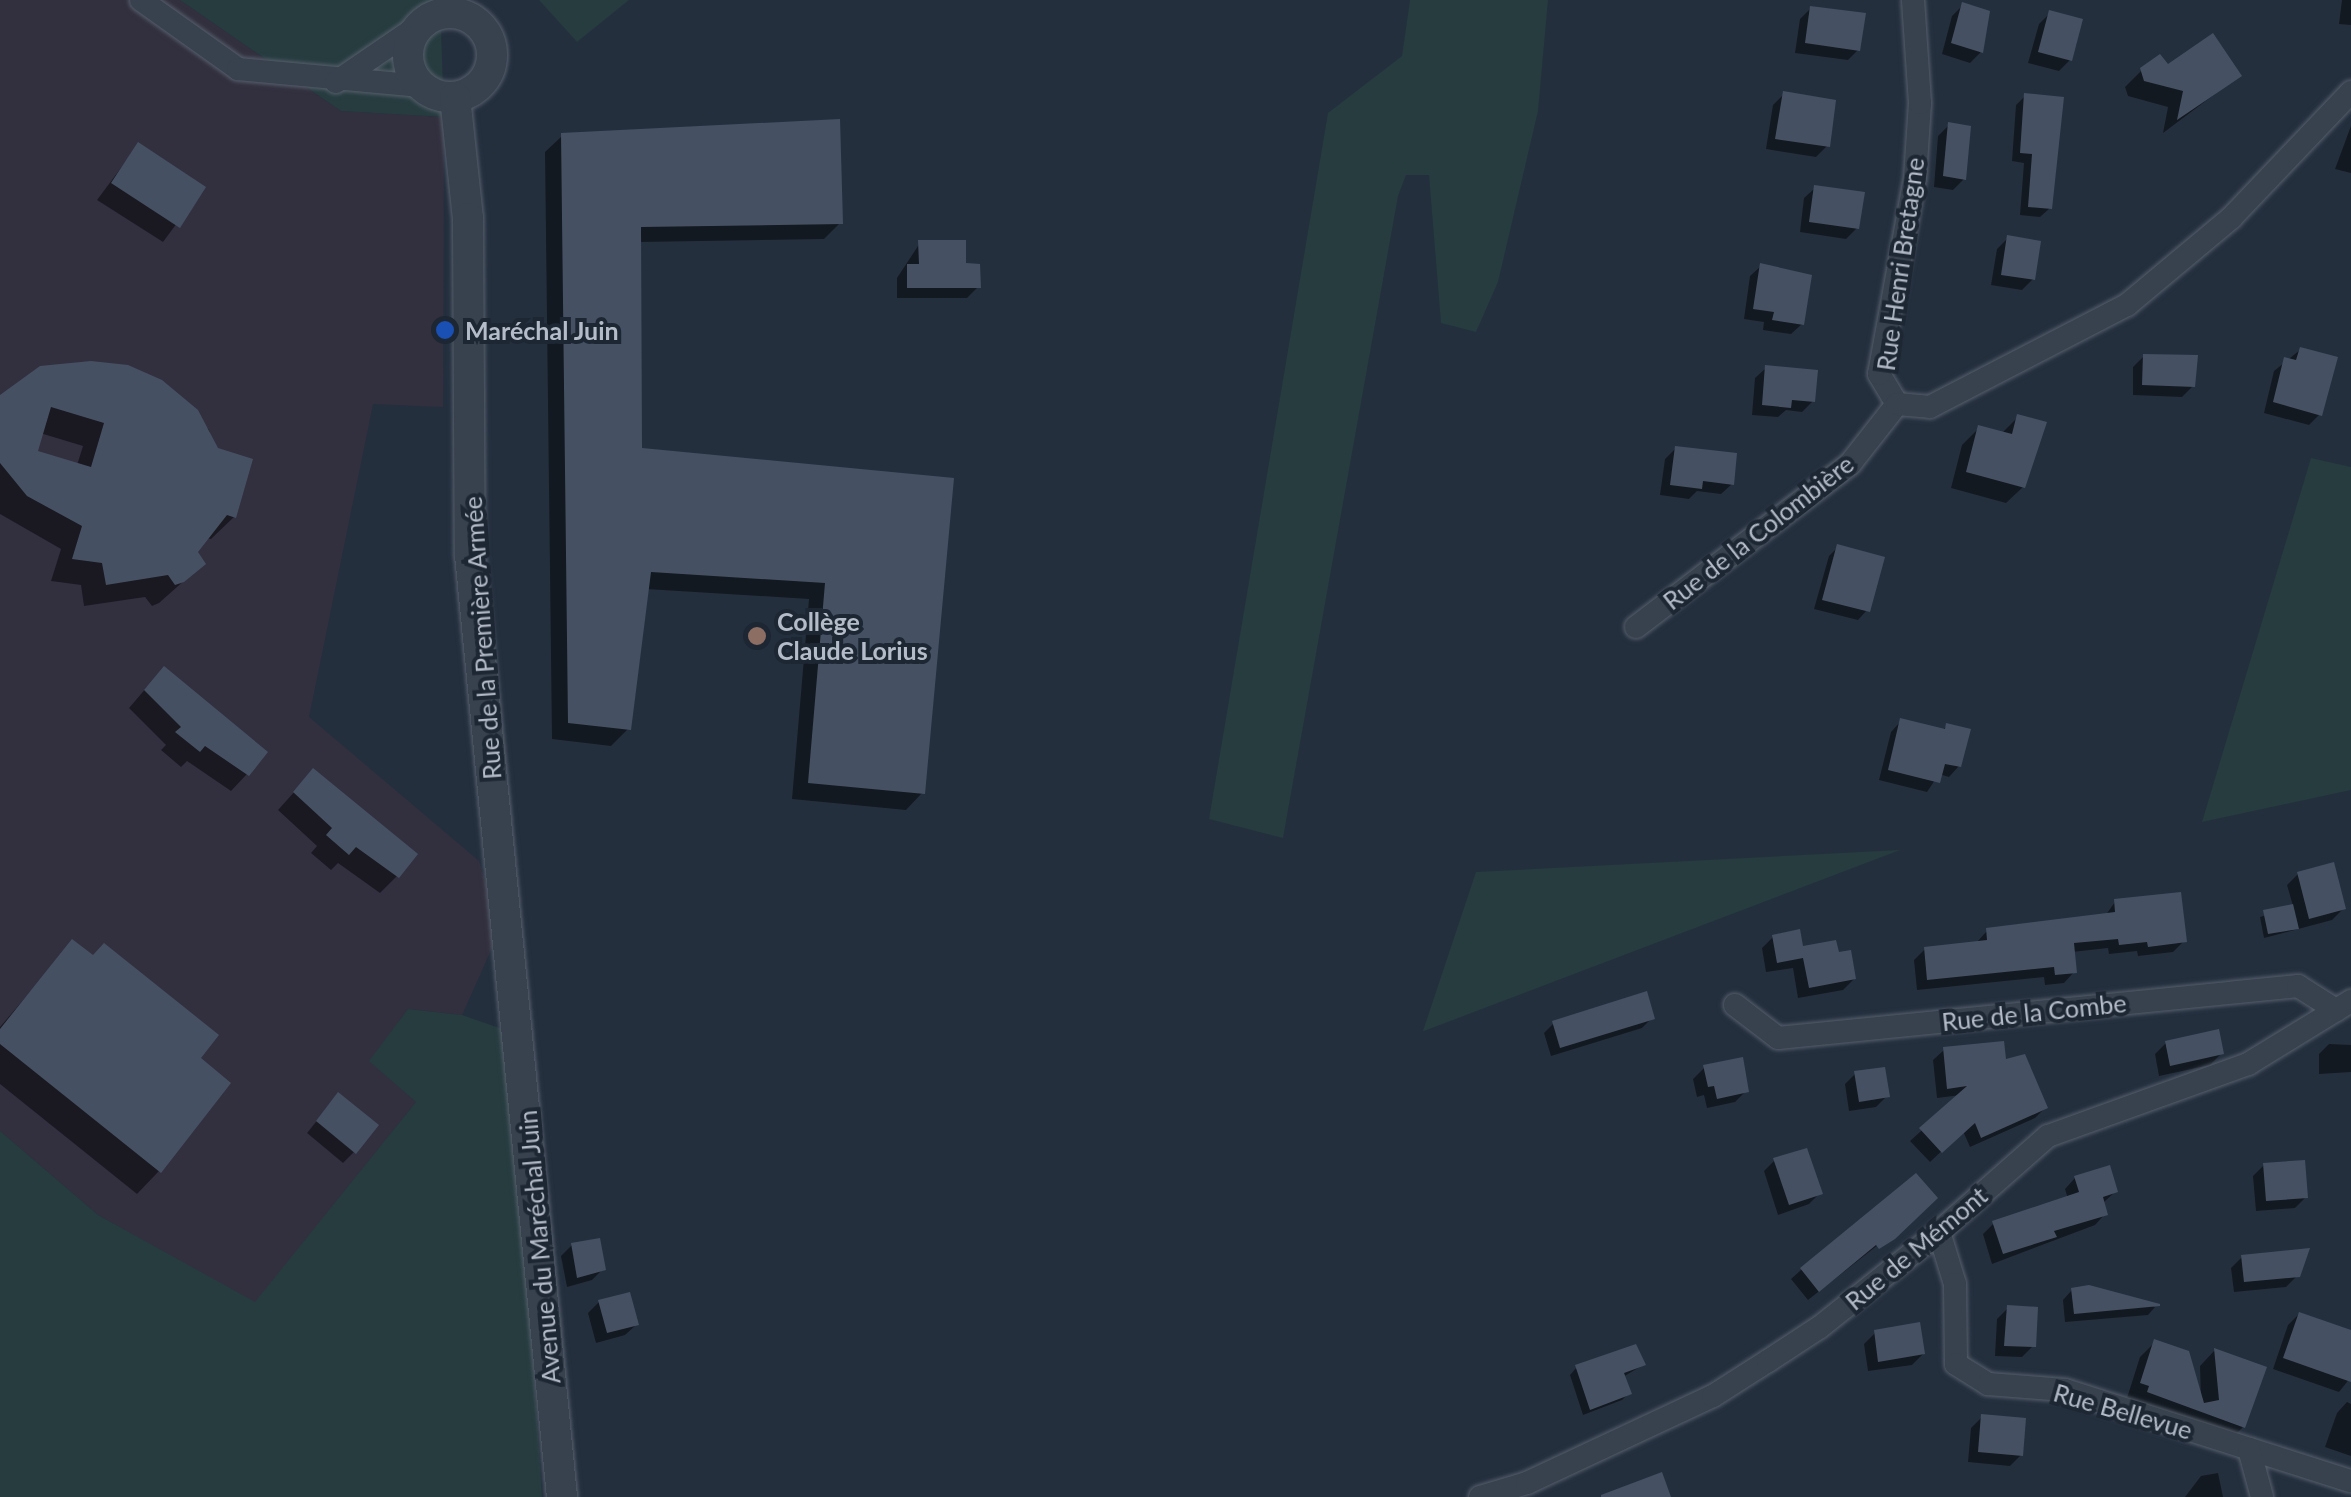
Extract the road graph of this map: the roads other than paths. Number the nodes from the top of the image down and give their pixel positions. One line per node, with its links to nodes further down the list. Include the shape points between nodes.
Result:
1 (140, 0): 4 (street, via 238,70)
2 (1913, 0): 8 (street, Rue Henri Bretagne, via 1920,102 1915,178 1879,374)
3 (438, 12): 4 (street); 5 (street, via 408,48); 7 (street, via 475,20 486,31 493,58 481,84)
4 (336, 82): 5 (street)
5 (421, 86): 7 (street)
6 (2351, 92): 8 (street, via 2231,218 2127,305 1930,407)
7 (455, 97): 10 (street, Rue de la Première Armée, via 468,218 470,555)
8 (1897, 404): 9 (street, Rue de la Colombière, via 1850,464)
9 (1636, 627)
10 (514, 998): 16 (street, Avenue du Maréchal Juin)
11 (1735, 1005): 12 (street, Rue de la Combe, via 1778,1038 2298,986)
12 (2344, 1006): 13 (street, Rue de Mémont, via 2248,1064 2048,1136)
13 (1939, 1232): 14 (street, Rue Bellevue, via 1954,1284 1956,1364 1988,1384 2065,1390); 17 (street, Rue de Mémont, via 1820,1327 1713,1396 1527,1483)
14 (2249, 1448): 15 (street, Rue Bellevue); 18 (street)
15 (2351, 1481)
16 (562, 1497)
17 (1480, 1497)
18 (2262, 1497)

